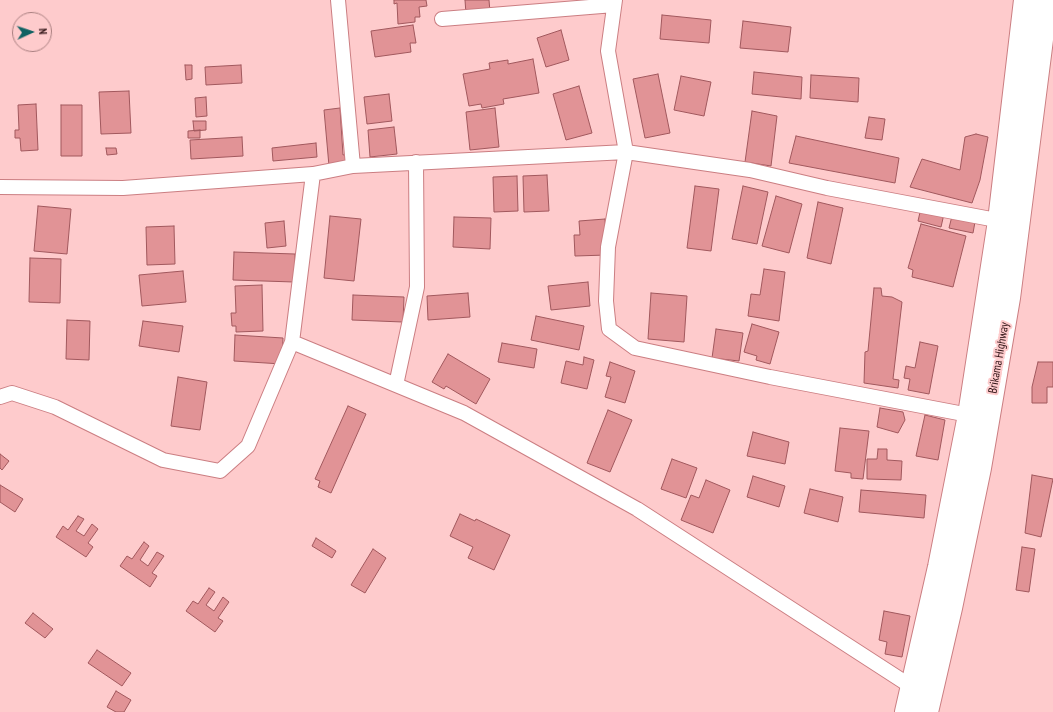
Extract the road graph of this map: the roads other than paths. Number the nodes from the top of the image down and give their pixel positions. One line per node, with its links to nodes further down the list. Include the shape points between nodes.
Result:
1 (338, 0): 8 (street)
2 (1024, 0): 11 (highway, Brikama Highway)
3 (1047, 0): 11 (highway, Brikama Highway)
4 (614, 3): 5 (street); 6 (street, via 608,51)
5 (442, 19)
6 (626, 152): 7 (street); 11 (street, via 750,170 828,188); 15 (street, via 608,248 606,301 609,329 635,348)
7 (416, 162): 8 (street); 13 (street, via 417,287)
8 (353, 166): 9 (street)
9 (313, 174): 10 (street, via 123,188); 12 (street)
10 (0, 187)
11 (1009, 222): 15 (highway, Brikama Highway); 18 (highway, Brikama Highway, via 1009,298 980,468)
12 (292, 342): 13 (street); 14 (street, via 248,446 220,471 163,460 55,407 12,393)
13 (396, 385): 16 (street, via 464,413 636,509)
14 (0, 397)
15 (969, 415): 16 (highway, Brikama Highway)
16 (912, 687): 17 (highway, Brikama Highway)
17 (906, 712)
18 (927, 712)

